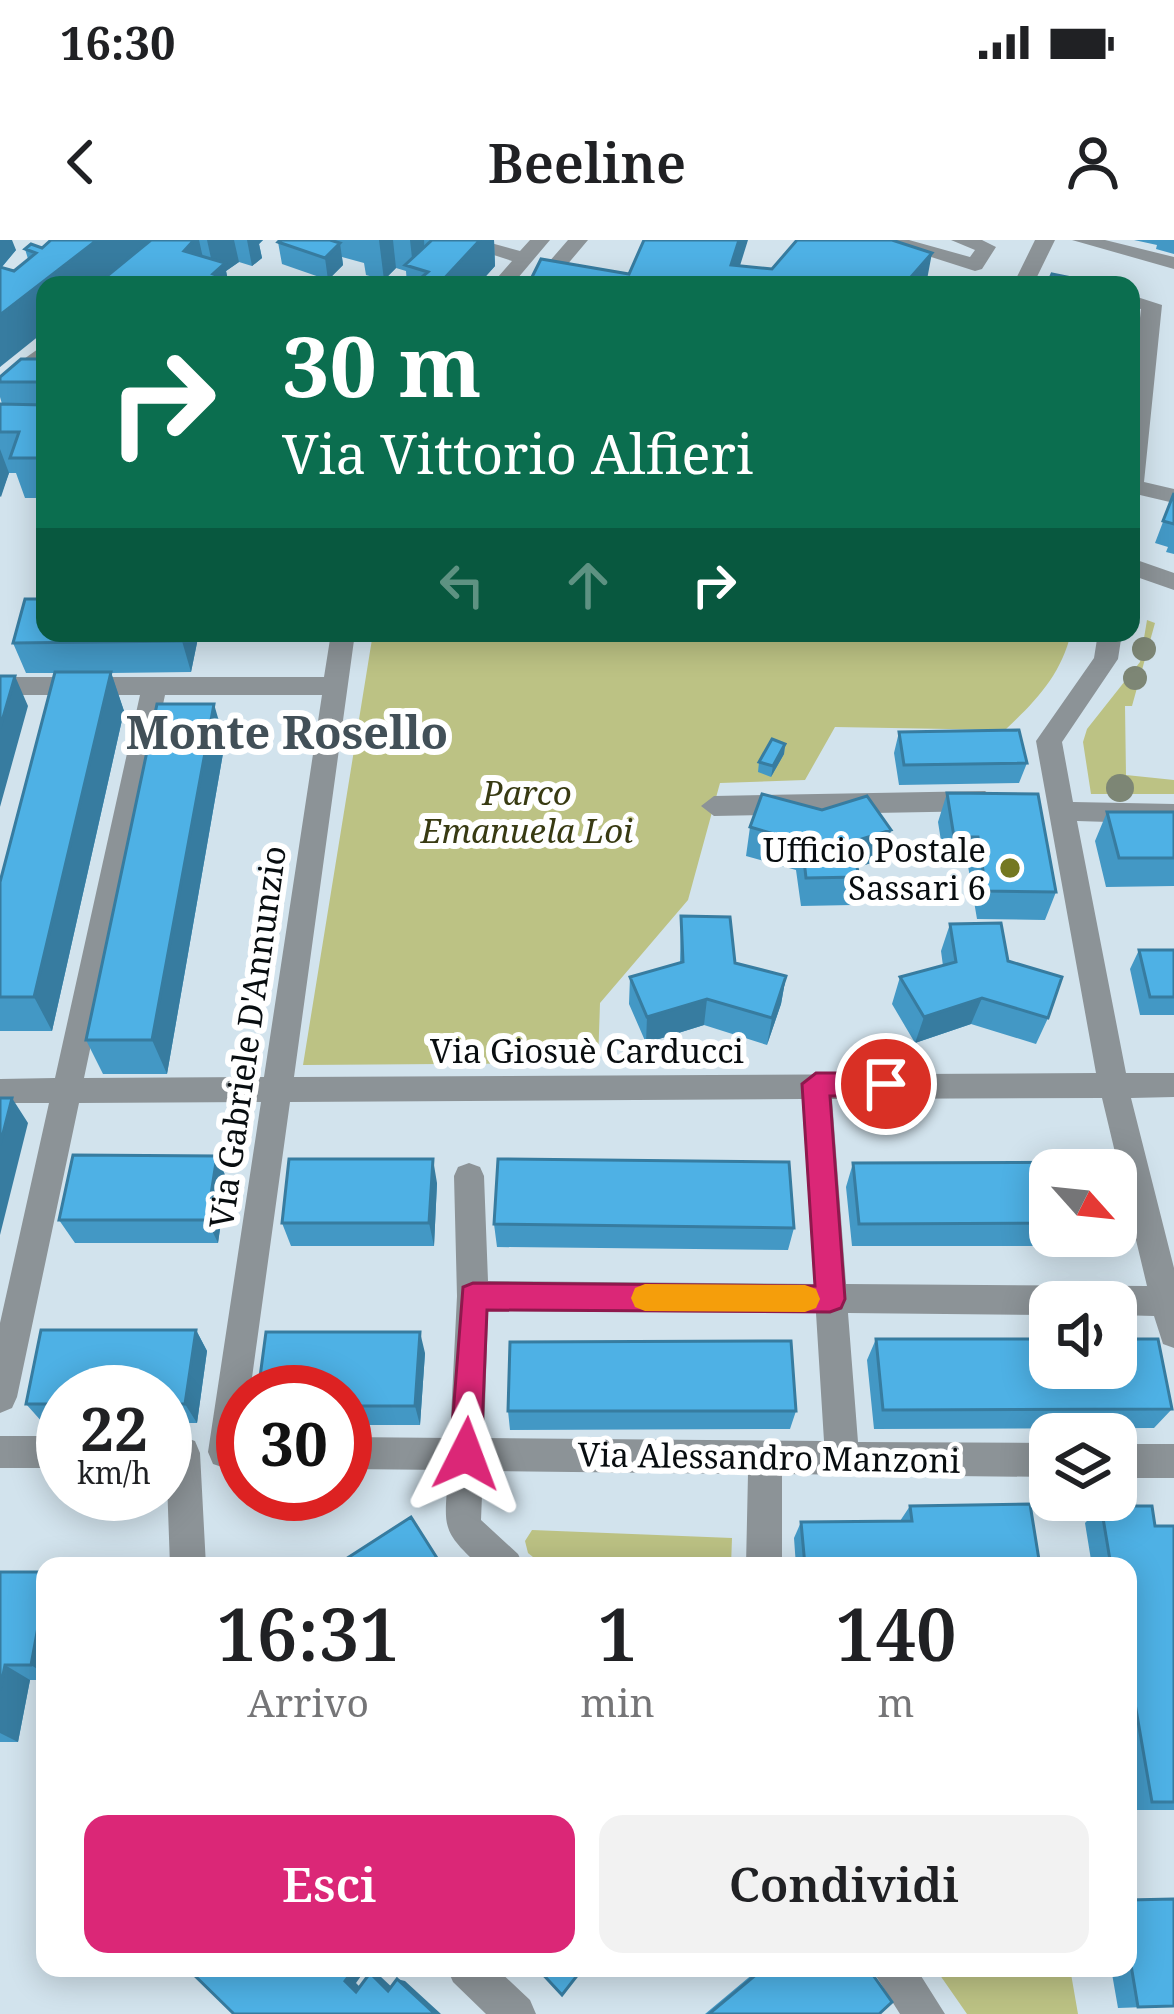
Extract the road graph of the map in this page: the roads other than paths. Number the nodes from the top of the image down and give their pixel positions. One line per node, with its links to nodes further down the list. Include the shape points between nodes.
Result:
1 (458, 240): 8 (street)
2 (540, 240): 8 (street)
3 (578, 240): 11 (street)
4 (888, 240): 5 (street, via 975,265 986,247)
5 (961, 240)
6 (1045, 240): 12 (street)
7 (1082, 240): 9 (street)
8 (524, 258): 10 (street)
9 (1174, 263)
10 (509, 276)
11 (547, 276)
12 (1033, 276)
13 (1140, 303): 16 (street, via 1152,305)
14 (36, 357): 15 (street)
15 (0, 387)
16 (1140, 410)
17 (1140, 490): 18 (street)
18 (1174, 496)
19 (1140, 566): 21 (street)
20 (1140, 569): 22 (street)
21 (1174, 571)
22 (1174, 583)
23 (341, 642): 27 (street, Via Gabriele D'Annunzio)
24 (1109, 642): 28 (street, via 1106,659 1049,741)
25 (0, 686): 26 (street, via 54,696)
26 (155, 686): 27 (street); 36 (street)
27 (333, 686): 34 (street, Via Gabriele D'Annunzio)
28 (1041, 803): 29 (street); 30 (street); 31 (street)
29 (714, 806)
30 (1174, 814)
31 (1112, 1083): 32 (street, Via Giosuè Carducci); 33 (street, Via Giosuè Carducci); 40 (street)
32 (816, 1084): 34 (street, Via Giosuè Carducci); 39 (street)
33 (1174, 1084)
34 (276, 1087): 36 (street, Via Giosuè Carducci); 42 (street, Via Gabriele D'Annunzio)
35 (0, 1090): 36 (street, Via Giosuè Carducci)
36 (67, 1090): 41 (street)
37 (469, 1176): 38 (street)
38 (473, 1296): 39 (street); 47 (street)
39 (830, 1299): 40 (street); 49 (street)
40 (1171, 1317)
41 (8, 1323): 43 (street)
42 (244, 1365)
43 (0, 1397)
44 (0, 1452): 45 (street)
45 (36, 1452)
46 (372, 1453): 47 (street, Via Alessandro Manzoni)
47 (466, 1454): 48 (street, Via Alessandro Manzoni); 55 (street, via 463,1528)
48 (766, 1456): 49 (street, Via Alessandro Manzoni); 56 (street)
49 (842, 1457): 50 (street, Via Alessandro Manzoni)
50 (1029, 1460)
51 (1137, 1460): 52 (street)
52 (1174, 1461)
53 (182, 1521): 54 (street)
54 (187, 1557)
55 (496, 1557)
56 (764, 1557)
57 (477, 1977): 59 (street)
58 (898, 1977): 60 (street)
59 (516, 2014)
60 (925, 2014)

